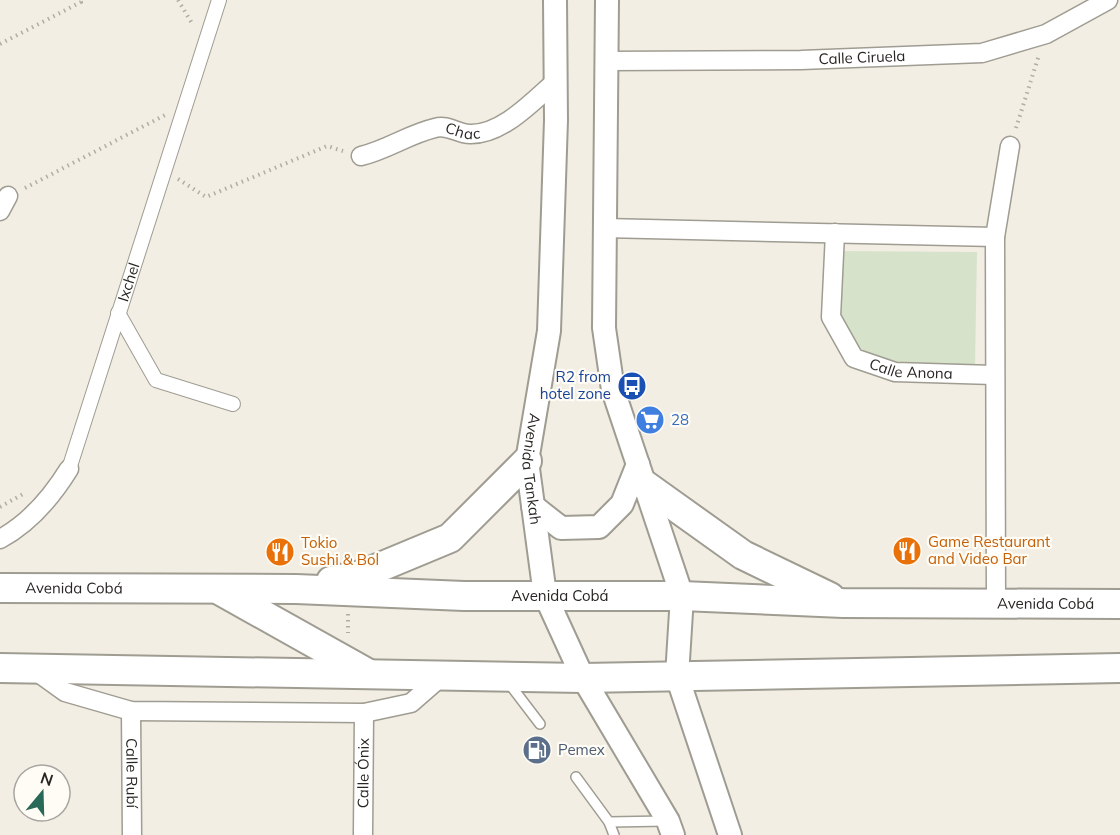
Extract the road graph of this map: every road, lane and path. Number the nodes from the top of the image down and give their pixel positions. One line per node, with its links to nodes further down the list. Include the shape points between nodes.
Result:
1 (80, 0): 7 (path)
2 (219, 0): 10 (street, Ixchel)
3 (555, 0): 9 (street, Avenida Tankah)
4 (607, 0): 8 (street)
5 (1108, 0): 6 (street, Calle Ciruela)
6 (1046, 34): 8 (street, Calle Ciruela, via 982,53 801,60); 11 (path)
7 (0, 44)
8 (606, 60): 15 (street)
9 (556, 81): 12 (street, Chac, via 491,131 469,134 442,126); 21 (street, Avenida Tankah, via 549,331)
10 (184, 105): 13 (street, Ixchel); 14 (path)
11 (1010, 146): 17 (street)
12 (361, 156): 13 (path, via 327,146 206,197)
13 (165, 171): 18 (street, Ixchel)
14 (4, 204)
15 (604, 228): 16 (street); 23 (street, via 604,328 613,390)
16 (835, 233): 17 (street); 19 (street, Calle Anona, via 831,317 854,358 895,372)
17 (995, 237): 19 (street)
18 (118, 313): 20 (street, via 156,380); 22 (street, Ixchel)
19 (993, 375): 32 (street)
20 (233, 404)
21 (526, 461): 24 (street, Avenida Tankah); 27 (main road, via 450,538 361,574)
22 (69, 469): 25 (street, Ixchel, via 51,498)
23 (641, 474): 24 (street, via 622,504 599,527 561,528); 30 (street); 31 (main road, via 742,555)
24 (532, 506): 29 (street, Avenida Tankah)
25 (0, 539)
26 (0, 588): 28 (main road, Avenida Cobá)
27 (296, 589): 28 (main road, Avenida Cobá); 29 (main road, Avenida Cobá)
28 (219, 590): 37 (main road)
29 (545, 595): 30 (main road, Avenida Cobá); 41 (street, Avenida Tankah)
30 (682, 596): 31 (main road, Avenida Cobá); 39 (street)
31 (843, 603): 32 (main road, Avenida Cobá)
32 (996, 603): 33 (main road, Avenida Cobá)
33 (1120, 604)
34 (0, 668): 35 (main road)
35 (33, 669): 37 (main road); 42 (street, via 65,692)
36 (1120, 669): 39 (main road)
37 (370, 675): 38 (main road)
38 (442, 676): 40 (main road); 43 (street, via 411,703)
39 (677, 676): 41 (main road); 51 (street)
40 (505, 678): 41 (main road); 44 (lane)
41 (583, 678): 47 (street, Avenida Tankah)
42 (131, 711): 43 (street); 48 (street, Calle Rubí)
43 (364, 713): 49 (street, Calle Ónix)
44 (540, 724)
45 (576, 777): 46 (lane)
46 (609, 822): 47 (lane); 50 (lane)
47 (671, 828)
48 (132, 835)
49 (363, 835)
50 (614, 835)
51 (730, 835)

